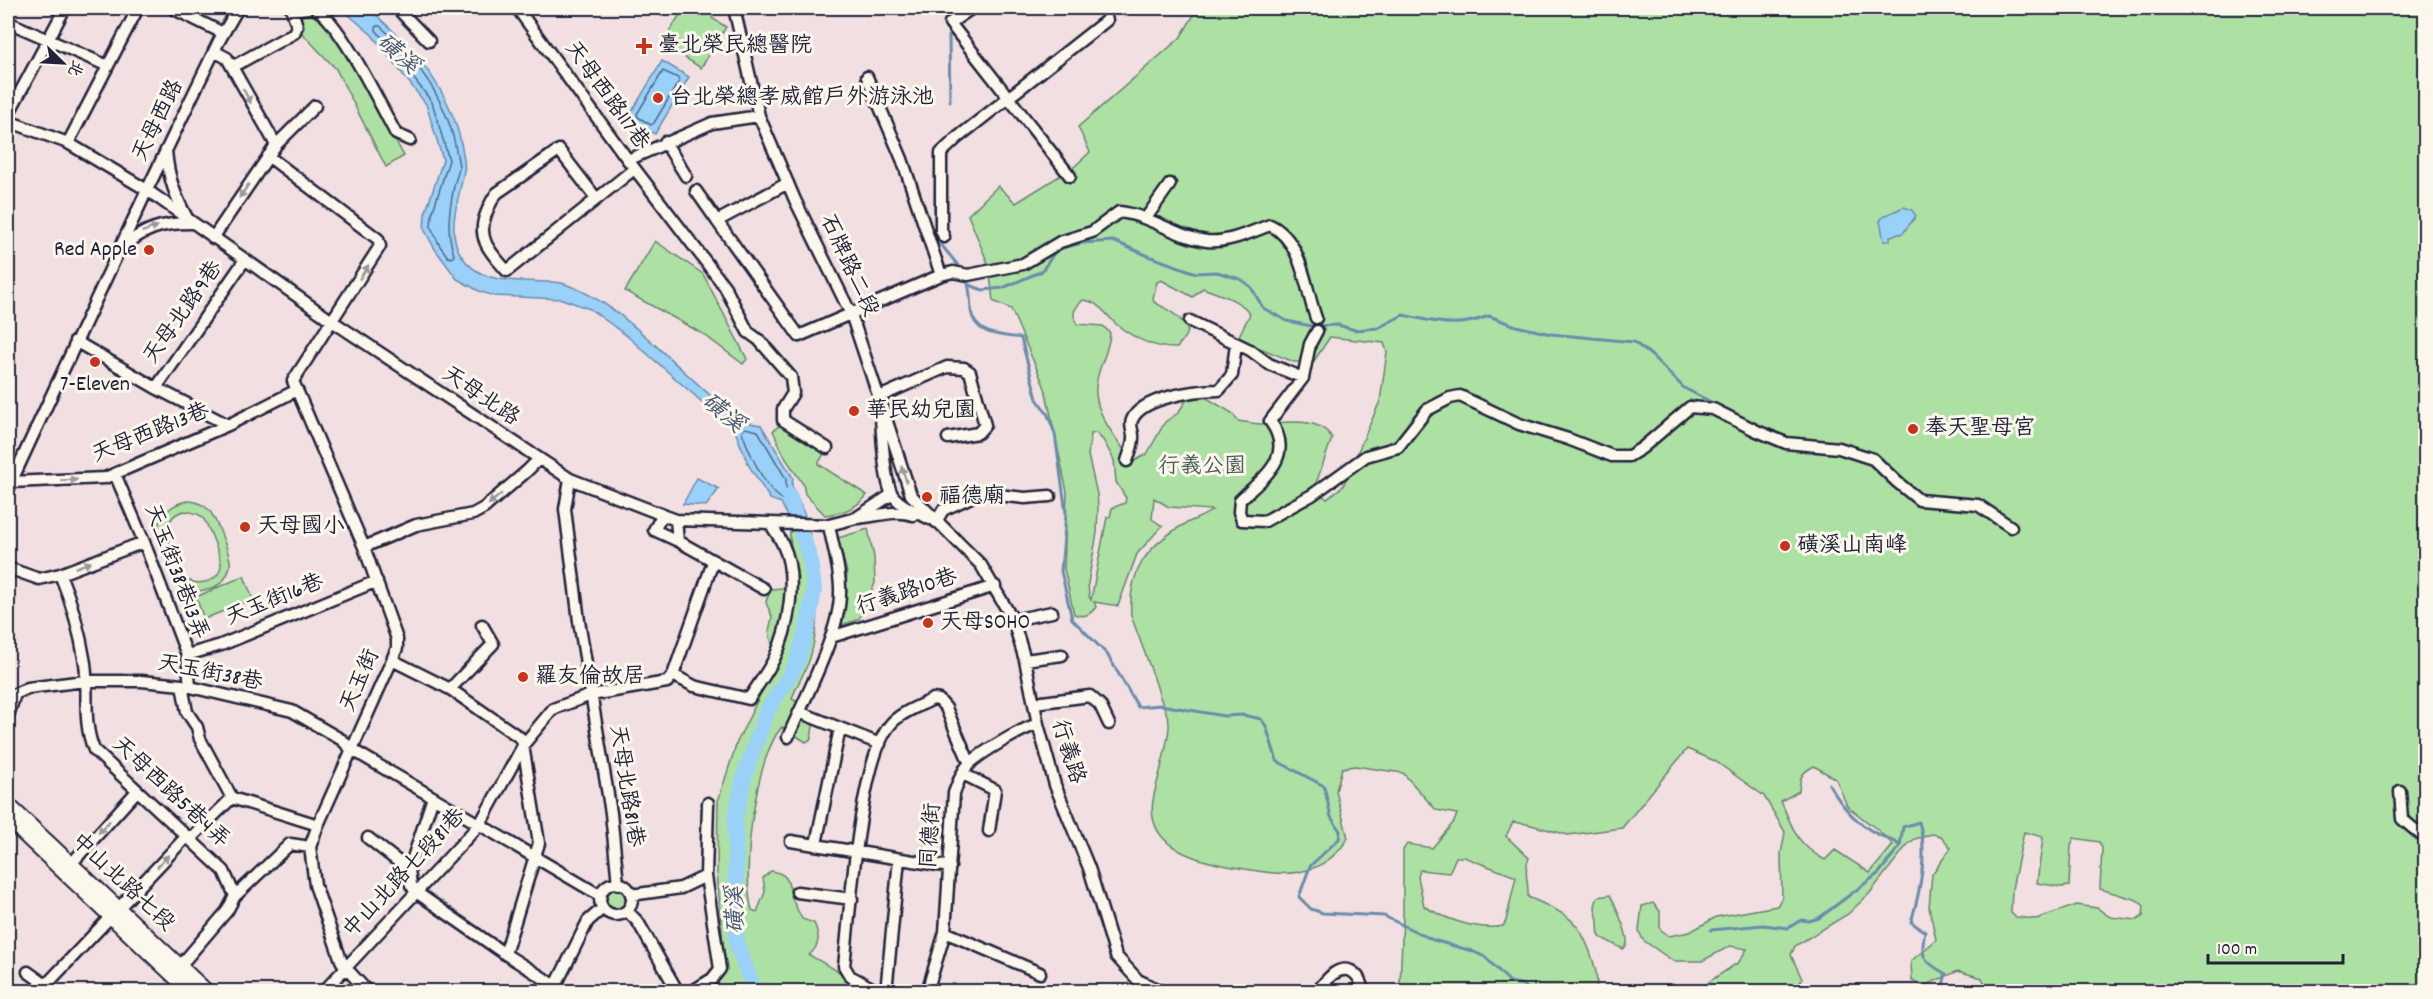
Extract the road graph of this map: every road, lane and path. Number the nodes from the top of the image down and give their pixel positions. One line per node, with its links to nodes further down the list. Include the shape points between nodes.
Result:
1 (65, 8): 15 (street)
2 (138, 8): 18 (street)
3 (172, 8): 14 (street)
4 (238, 8): 14 (street, 天母西路)
5 (308, 8): 11 (street)
6 (315, 8): 26 (street, via 336,27 396,134)
7 (397, 8): 16 (street)
8 (517, 8): 32 (street, 天母西路117巷)
9 (734, 8): 24 (street, 石牌路二段)
10 (972, 8): 21 (street, via 950,23)
11 (291, 9): 19 (street, via 297,26 294,33)
12 (1107, 20): 21 (street)
13 (8, 22): 15 (street)
14 (223, 33): 17 (street, 天母西路)
15 (47, 40): 18 (street); 23 (street)
16 (429, 41)
17 (214, 51): 19 (street, via 227,58); 30 (street, 天母西路)
18 (108, 66): 28 (street)
19 (232, 67): 29 (street, one-way to 29)
20 (867, 77): 47 (street, via 902,159)
21 (1009, 97): 34 (street); 43 (street, via 941,153 940,230)
22 (315, 106): 29 (street)
23 (8, 115)
24 (759, 116): 27 (street, via 712,123); 35 (street, 石牌路二段)
25 (8, 122): 28 (street, 天母北路)
26 (410, 140)
27 (665, 142): 32 (street); 33 (street)
28 (68, 143): 37 (street, 天母北路)
29 (276, 145): 31 (street)
30 (166, 150): 37 (street, 天母西路); 42 (street, 天母北路, via 172,187)
31 (268, 156): 44 (street, one-way to 44); 50 (street, one-way to 31, via 380,246 378,239)
32 (631, 164): 39 (street, 天母西路117巷); 61 (street, via 725,287 748,332 791,377 793,393 783,409 783,420)
33 (686, 176)
34 (1070, 176)
35 (788, 183): 41 (street); 48 (street, 石牌路二段)
36 (1170, 184): 40 (street)
37 (147, 190): 42 (street, 天母北路); 45 (street, 天母西路)
38 (696, 191): 41 (street)
39 (596, 198): 39 (street, 天母西路117巷, via 559,150 492,199 483,223 488,250 507,271)
40 (1146, 218): 47 (street, via 1119,212 1092,232 1060,242 1023,264 968,275); 49 (street, via 1207,241 1226,240 1270,225 1280,230 1308,283)
41 (717, 221): 48 (street, via 799,336)
42 (190, 222): 44 (street, 天母北路); 45 (street, 天母西路, one-way to 42, via 143,231)
43 (944, 237)
44 (213, 238): 46 (street, 天母北路)
45 (117, 252): 53 (street, 天母西路)
46 (244, 261): 50 (street, 天母北路); 56 (street, 天母北路9巷)
47 (941, 275): 48 (street)
48 (850, 314): 58 (street, 石牌路二段)
49 (1316, 318)
50 (332, 321): 57 (street, via 293,381); 62 (street, 天母北路)
51 (1190, 321): 54 (street)
52 (1317, 331): 55 (street)
53 (75, 341): 56 (street); 66 (street, 天母西路)
54 (1236, 344): 55 (street); 63 (street, via 1232,375 1219,390 1177,394 1139,410 1132,420 1134,436)
55 (1303, 378): 75 (street, via 1270,421 1280,442 1280,456 1267,475 1240,500 1242,520 1265,521 1312,495 1366,456 1398,447 1427,410 1460,396 1519,424 1612,456 1629,456 1642,448 1690,407 1713,409 1785,443 1839,448 1873,459 1919,500 1978,505)
56 (156, 388): 59 (street)
57 (297, 390): 59 (street, 天母西路13巷); 78 (street, 天玉街)
58 (879, 397): 60 (street, via 947,367 964,368 970,372 985,425 978,433); 67 (street, 石牌路二段); 72 (street, one-way to 58, via 911,495)
59 (228, 425): 64 (street, 天母西路13巷)
60 (948, 438)
61 (827, 448)
62 (538, 460): 65 (street, 天母北路); 78 (street, one-way to 78, via 473,514 416,525)
63 (1127, 461)
64 (115, 474): 66 (street, 天母西路13巷, one-way to 64); 77 (street, 天玉街38巷13弄)
65 (570, 479): 69 (street, 天母北路); 97 (street, 天母北路81巷, via 565,509)
66 (9, 485)
67 (891, 495): 70 (street); 72 (street, via 906,508)
68 (1050, 496): 72 (street, via 1025,498 980,493 943,510)
69 (662, 516): 71 (street, 天母北路); 76 (street, via 654,530)
70 (856, 518): 72 (street, via 904,513); 74 (street)
71 (676, 520): 73 (street, 天母北路); 76 (street)
72 (936, 522): 83 (street, 行義路, via 981,565)
73 (775, 524): 74 (street, 天母北路); 93 (street, via 788,559 788,622 774,660 749,699 694,686)
74 (829, 525): 88 (street, via 840,595)
75 (2011, 527)
76 (678, 541): 79 (street)
77 (144, 542): 81 (street, one-way to 77); 89 (street, 天玉街38巷13弄)
78 (364, 547): 82 (street, 天玉街)
79 (713, 562): 84 (street); 93 (street)
80 (8, 568): 81 (street, via 39,579)
81 (60, 574): 94 (street, 天母西路5巷4弄, via 73,606 85,665)
82 (377, 581): 89 (street, 天玉街16巷, via 221,645); 91 (street, 天玉街, via 397,639)
83 (995, 586): 86 (street, 行義路); 88 (street, 行義路10巷)
84 (764, 589)
85 (1052, 612): 86 (street)
86 (1013, 620): 92 (street, 行義路)
87 (482, 625): 96 (street, via 493,644)
88 (831, 637): 99 (street)
89 (187, 655): 95 (street, 天玉街38巷13弄)
90 (1062, 655): 92 (street)
91 (392, 660): 96 (street); 107 (street, 天玉街)
92 (1025, 660): 98 (street, 行義路)
93 (673, 675): 97 (street, 中山北路七段81巷, via 667,682)
94 (84, 681): 95 (street, 天玉街38巷); 100 (street, 天玉街38巷, via 28,688 15,694); 110 (street, 天母西路5巷4弄, via 94,750)
95 (186, 686): 107 (street, 天玉街38巷, via 292,711); 113 (street, 天玉街38巷13弄, via 187,712)
96 (450, 689): 105 (street)
97 (591, 695): 105 (street, 中山北路七段81巷, via 553,709); 133 (street, 天母北路81巷, via 611,813)
98 (1034, 703): 101 (street, 行義路); 102 (street, via 1090,696 1100,705)
99 (799, 712): 103 (street); 104 (street)
100 (8, 716)
101 (1038, 724): 108 (street, 同德街, via 1026,727); 159 (street, 行義路, via 1055,785 1089,868 1116,956 1138,980)
102 (1109, 724)
103 (840, 728): 106 (street); 124 (street)
104 (788, 737)
105 (524, 744): 117 (street, 中山北路七段81巷); 127 (street, via 539,843)
106 (880, 744): 108 (street, via 892,722 933,699 939,700); 126 (street, via 868,781)
107 (351, 749): 112 (street, 天玉街38巷); 118 (street, 天玉街)
108 (970, 764): 109 (street, 同德街)
109 (963, 774): 119 (street, via 995,790); 130 (street, 同德街, via 954,793)
110 (137, 791): 120 (street, 天母西路5巷4弄); 129 (street, one-way to 129)
111 (2400, 791): 122 (street, via 2402,819)
112 (433, 797): 117 (street, 天玉街38巷); 131 (street)
113 (231, 798): 118 (street); 120 (street, via 194,835)
114 (708, 803): 132 (street)
115 (8, 805): 129 (main road, 中山北路七段)
116 (8, 819): 142 (main road, 中山北路七段)
117 (480, 824): 127 (street, 天玉街38巷); 134 (street, 中山北路七段81巷)
118 (318, 825): 125 (street, 天玉街)
119 (989, 831)
120 (186, 837): 137 (street, 天母西路5巷4弄, via 224,871); 142 (street, one-way to 120)
121 (368, 838): 131 (street)
122 (2426, 839)
123 (791, 841): 124 (street)
124 (816, 844): 126 (street)
125 (310, 847): 137 (street, via 290,844); 146 (street, 天玉街, via 315,885)
126 (858, 852): 128 (street); 139 (street)
127 (534, 856): 138 (street, 天玉街38巷); 144 (street)
128 (899, 859): 130 (street); 157 (street)
129 (71, 864): 142 (main road, 中山北路七段)
130 (950, 867): 143 (street, 同德街)
131 (410, 870): 134 (street)
132 (706, 876): 136 (street, via 681,888); 155 (street, via 720,969)
133 (618, 884): 136 (street); 138 (street, via 609,885)
134 (416, 892): 144 (street); 146 (street, 中山北路七段81巷)
135 (797, 892): 139 (street)
136 (631, 895): 141 (street)
137 (235, 896): 145 (street)
138 (601, 896): 140 (street)
139 (852, 899): 156 (street, via 844,966 846,972)
140 (603, 908): 141 (street, via 614,915); 149 (street, via 588,921)
141 (627, 911): 154 (street, via 638,922)
142 (115, 913): 145 (main road, 中山北路七段); 147 (street, via 46,985); 150 (main road, 中山北路七段)
143 (945, 932): 148 (street); 158 (street, 同德街)
144 (505, 954): 149 (street)
145 (180, 966): 151 (main road, 中山北路七段)
146 (345, 967): 152 (street, 中山北路七段81巷); 153 (street, 天玉街)
147 (28, 972)
148 (1040, 973)
149 (555, 989)
150 (191, 992)
151 (207, 992)
152 (323, 992)
153 (368, 992)
154 (678, 992)
155 (692, 992)
156 (879, 992)
157 (886, 992)
158 (927, 992)
159 (1162, 992)
160 (1316, 992): 161 (street, via 1341,970 1358,975)
161 (1362, 992)

